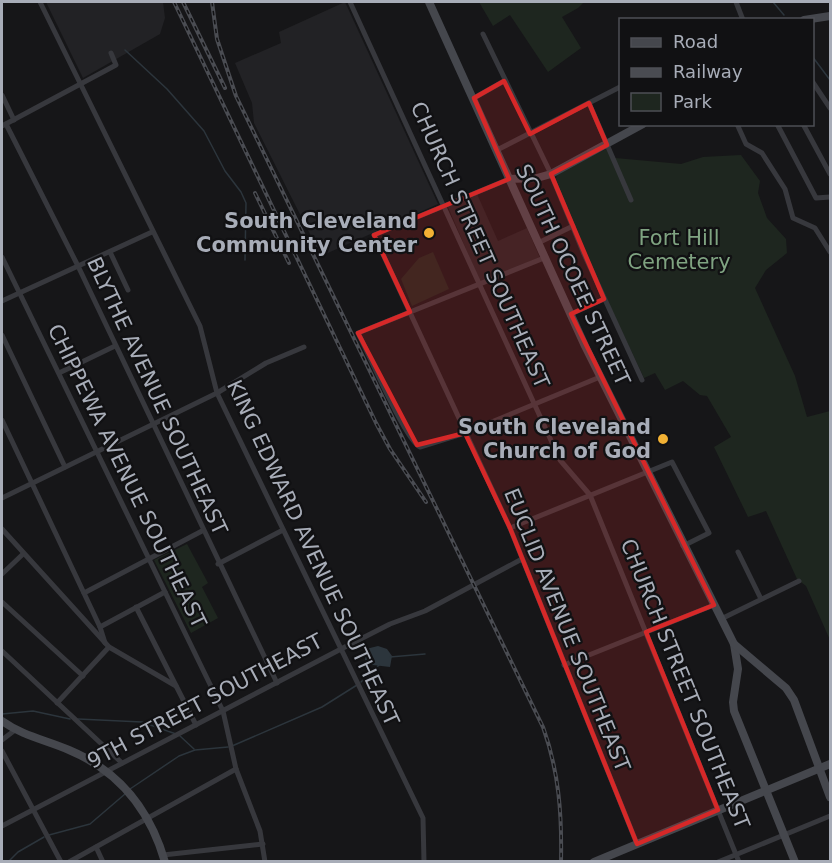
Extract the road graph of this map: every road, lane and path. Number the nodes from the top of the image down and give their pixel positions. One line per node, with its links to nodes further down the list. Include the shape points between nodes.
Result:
1 (40, 2): 12 (street, KING EDWARD AVENUE SOUTHEAST)
2 (350, 2): 32 (street, CHURCH STREET SOUTHEAST)
3 (429, 2): 15 (street, SOUTH OCOEE STREET)
4 (736, 2): 6 (street)
5 (831, 16): 7 (street)
6 (742, 18)
7 (814, 19)
8 (483, 34): 10 (street)
9 (111, 53): 12 (street, via 116,65)
10 (504, 81): 15 (street); 24 (street)
11 (814, 82): 17 (street)
12 (81, 85): 18 (street); 34 (street, KING EDWARD AVENUE SOUTHEAST)
13 (619, 88): 16 (street)
14 (2, 95): 18 (street)
15 (474, 98): 26 (street, SOUTH OCOEE STREET)
16 (589, 104): 24 (street); 25 (street)
17 (831, 108)
18 (14, 120): 19 (street)
19 (4, 125): 40 (street, BLYTHE AVENUE SOUTHEAST)
20 (640, 126): 25 (street)
21 (738, 126): 37 (street, via 746,144 762,153 785,189 793,218 815,228)
22 (778, 126): 30 (street, via 816,198)
23 (805, 126): 28 (street)
24 (530, 134): 26 (street); 27 (street)
25 (607, 145): 27 (street); 31 (street)
26 (497, 150): 29 (street, SOUTH OCOEE STREET)
27 (551, 174): 29 (street); 33 (street)
28 (831, 174)
29 (509, 178): 32 (street); 35 (street, SOUTH OCOEE STREET)
30 (831, 197)
31 (631, 200)
32 (444, 206): 41 (street, CHURCH STREET SOUTHEAST); 46 (street, EUCLID AVENUE SOUTHEAST, via 374,235)
33 (573, 226): 35 (street); 44 (street)
34 (152, 232): 36 (street); 54 (street, KING EDWARD AVENUE SOUTHEAST, via 200,326)
35 (538, 243): 39 (street, SOUTH OCOEE STREET)
36 (110, 252): 40 (street); 42 (street)
37 (831, 252)
38 (2, 256): 43 (street, CHIPPEWA AVENUE SOUTHEAST)
39 (544, 258): 41 (street); 47 (street, SOUTH OCOEE STREET)
40 (78, 266): 43 (street); 49 (street, BLYTHE AVENUE SOUTHEAST)
41 (479, 285): 46 (street); 55 (street, CHURCH STREET SOUTHEAST)
42 (128, 290)
43 (20, 293): 45 (street); 51 (street, CHIPPEWA AVENUE SOUTHEAST)
44 (604, 298): 47 (street); 53 (street)
45 (2, 302)
46 (410, 312): 58 (street, EUCLID AVENUE SOUTHEAST); 58 (street, via 358,333 417,445)
47 (571, 314): 52 (street, SOUTH OCOEE STREET)
48 (2, 335): 60 (street)
49 (115, 346): 51 (street); 57 (street, BLYTHE AVENUE SOUTHEAST)
50 (303, 347): 54 (street)
51 (59, 373): 59 (street, CHIPPEWA AVENUE SOUTHEAST)
52 (600, 377): 55 (street); 61 (street, SOUTH OCOEE STREET)
53 (642, 380)
54 (217, 393): 57 (street); 67 (street, KING EDWARD AVENUE SOUTHEAST)
55 (534, 404): 58 (street); 63 (street, CHURCH STREET SOUTHEAST, via 560,460)
56 (2, 420): 62 (street)
57 (152, 425): 59 (street); 68 (street, BLYTHE AVENUE SOUTHEAST)
58 (465, 433): 65 (street, EUCLID AVENUE SOUTHEAST)
59 (97, 452): 60 (street); 72 (street, CHIPPEWA AVENUE SOUTHEAST)
60 (65, 467): 62 (street)
61 (646, 474): 63 (street); 69 (street, SOUTH OCOEE STREET); 69 (street, via 672,462 709,533)
62 (32, 483): 64 (street); 78 (street)
63 (590, 495): 65 (street); 85 (street, CHURCH STREET SOUTHEAST)
64 (2, 498)
65 (510, 528): 73 (street, EUCLID AVENUE SOUTHEAST)
66 (2, 529): 71 (street)
67 (283, 530): 74 (street); 88 (street, KING EDWARD AVENUE SOUTHEAST)
68 (202, 531): 72 (street); 74 (street, BLYTHE AVENUE SOUTHEAST)
69 (682, 546): 81 (street, SOUTH OCOEE STREET)
70 (738, 552): 79 (street)
71 (23, 554): 75 (street); 87 (street)
72 (149, 558): 77 (street, CHIPPEWA AVENUE SOUTHEAST); 78 (street)
73 (522, 559): 88 (street, 9TH STREET SOUTHEAST, via 435,606); 91 (street, EUCLID AVENUE SOUTHEAST)
74 (218, 564): 94 (street, BLYTHE AVENUE SOUTHEAST)
75 (2, 574)
76 (799, 581): 79 (street)
77 (165, 592): 82 (street); 97 (street, CHIPPEWA AVENUE SOUTHEAST)
78 (84, 593): 84 (street)
79 (761, 599): 83 (street)
80 (2, 602): 93 (street)
81 (714, 605): 83 (street, SOUTH OCOEE STREET); 85 (street)
82 (136, 607): 84 (street); 95 (street)
83 (721, 619): 86 (street, SOUTH OCOEE STREET)
84 (100, 627): 87 (street)
85 (646, 632): 91 (street); 111 (street, CHURCH STREET SOUTHEAST)
86 (734, 644): 90 (street); 92 (street, SOUTH OCOEE STREET)
87 (107, 645): 93 (street); 95 (street)
88 (341, 649): 94 (street, 9TH STREET SOUTHEAST); 125 (street, KING EDWARD AVENUE SOUTHEAST, via 423,818)
89 (2, 651): 96 (street)
90 (752, 661): 92 (street); 105 (street, via 786,688 794,700)
91 (564, 664): 116 (street, EUCLID AVENUE SOUTHEAST)
92 (738, 668): 108 (street, SOUTH OCOEE STREET, via 734,711)
93 (83, 676): 96 (street)
94 (276, 682): 97 (street, 9TH STREET SOUTHEAST)
95 (176, 686): 99 (street)
96 (57, 703): 103 (street)
97 (223, 711): 99 (street, 9TH STREET SOUTHEAST); 106 (street, CHIPPEWA AVENUE SOUTHEAST)
98 (2, 721): 100 (street)
99 (196, 725): 103 (street, 9TH STREET SOUTHEAST)
100 (15, 730): 101 (street); 107 (street, via 68,750)
101 (2, 740)
102 (2, 751): 110 (street)
103 (122, 763): 107 (street, 9TH STREET SOUTHEAST)
104 (831, 764): 105 (street)
105 (820, 768): 108 (street); 109 (street)
106 (236, 769): 113 (street); 117 (street, CHIPPEWA AVENUE SOUTHEAST)
107 (107, 772): 110 (street, 9TH STREET SOUTHEAST); 113 (street, via 129,790)
108 (766, 790): 111 (street); 115 (street, SOUTH OCOEE STREET)
109 (831, 796)
110 (33, 810): 114 (street, 9TH STREET SOUTHEAST); 121 (street)
111 (718, 810): 116 (street); 119 (street, CHURCH STREET SOUTHEAST)
112 (831, 816): 115 (street)
113 (146, 820): 118 (street); 120 (street)
114 (2, 826)
115 (784, 834): 119 (street); 129 (street, SOUTH OCOEE STREET)
116 (637, 843): 126 (street)
117 (264, 844): 120 (street); 124 (street, CHIPPEWA AVENUE SOUTHEAST)
118 (96, 847): 122 (street); 123 (street)
119 (736, 854): 127 (street); 128 (street, CHURCH STREET SOUTHEAST)
120 (164, 858)
121 (61, 861)
122 (69, 861)
123 (103, 861)
124 (265, 861)
125 (424, 861)
126 (594, 861)
127 (718, 861)
128 (739, 861)
129 (795, 861)

